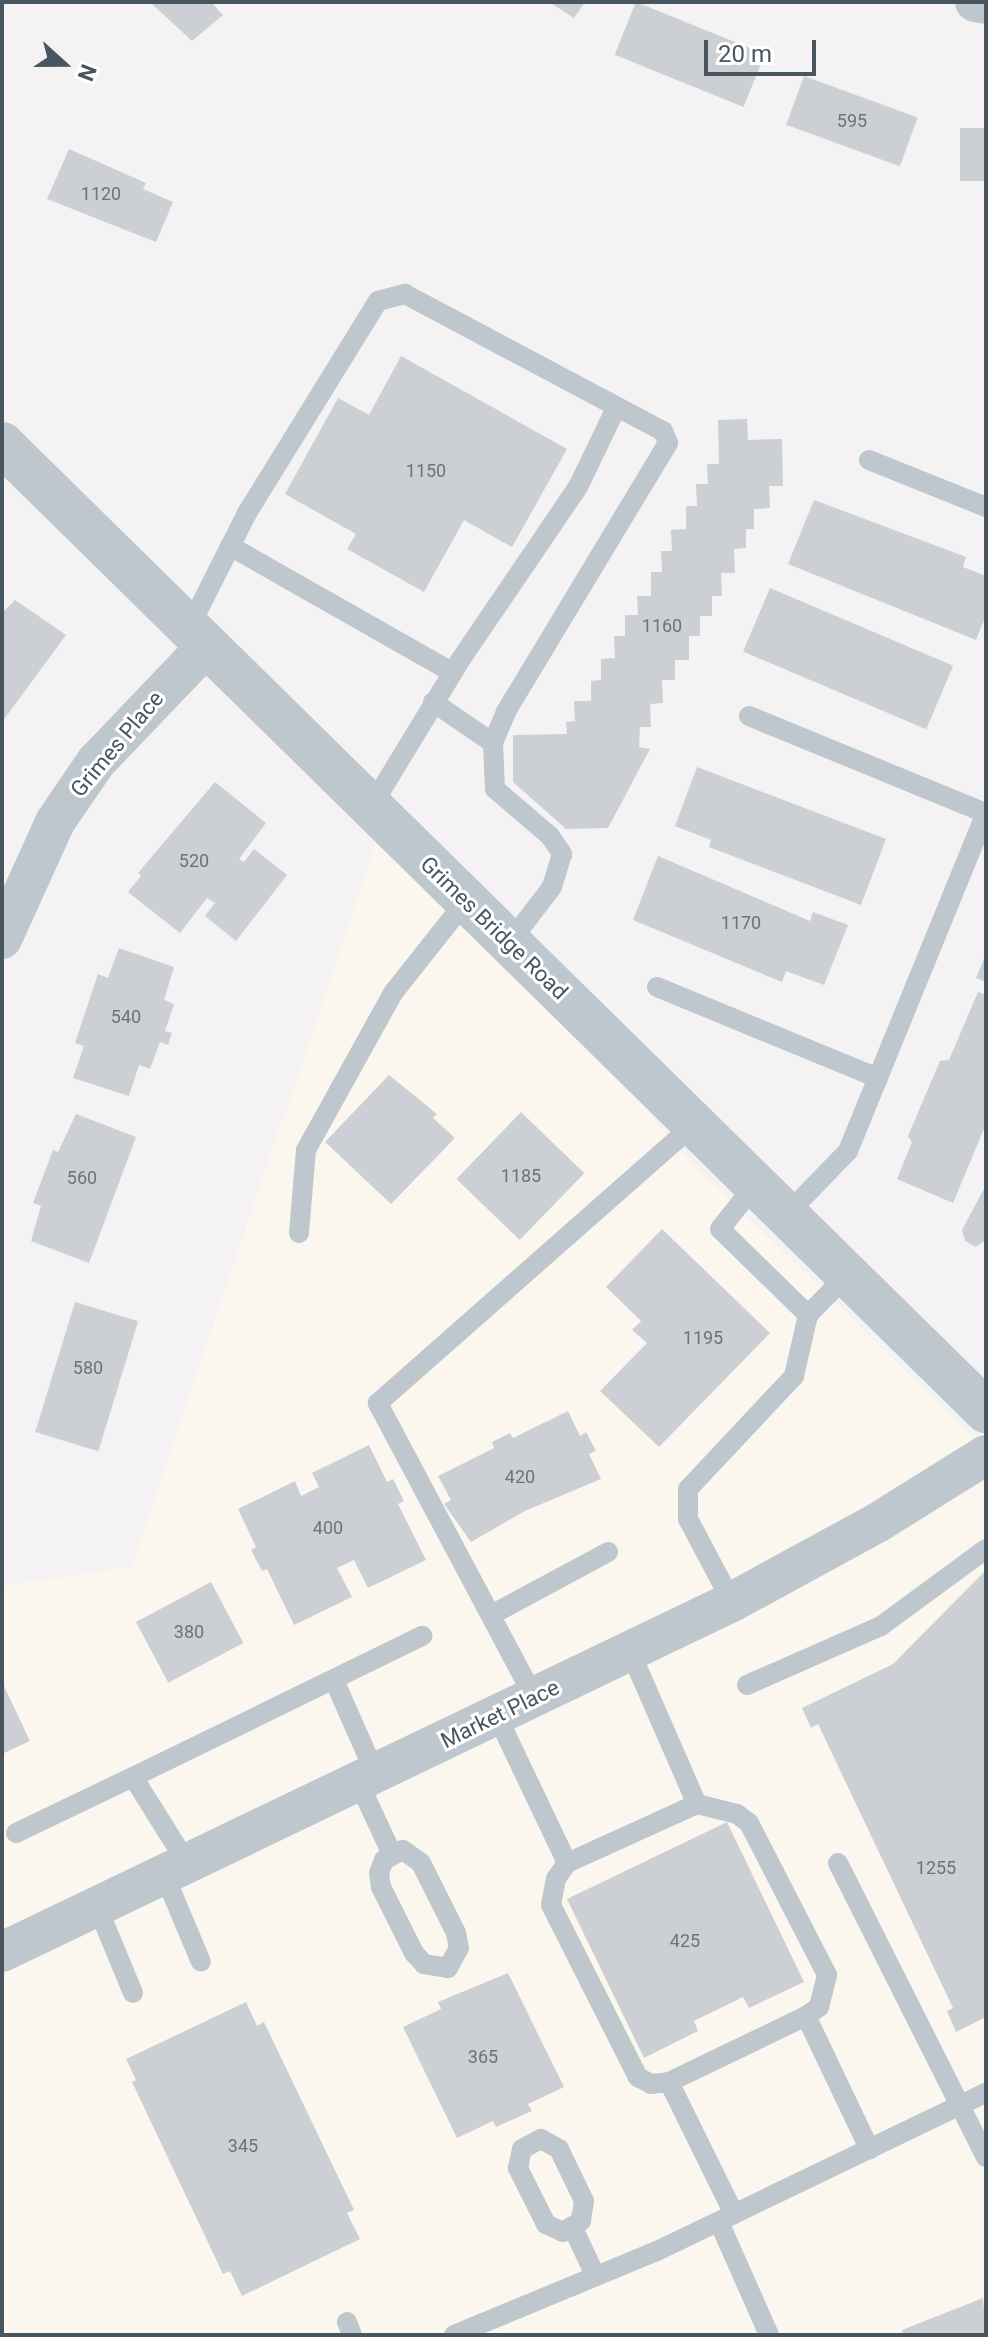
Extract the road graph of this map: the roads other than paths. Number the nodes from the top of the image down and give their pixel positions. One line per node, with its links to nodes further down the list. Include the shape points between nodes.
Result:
1 (975, 2): 2 (street)
2 (986, 4)
3 (616, 408): 7 (lane, via 405,294 378,301); 9 (lane, via 578,487); 12 (lane, via 663,431 668,443 506,712)
4 (2, 444): 8 (street, Grimes Bridge Road)
5 (869, 460): 6 (lane)
6 (986, 507)
7 (230, 546): 8 (lane); 9 (lane)
8 (198, 637): 13 (street, Grimes Bridge Road); 16 (street, Grimes Place, via 96,762 55,822)
9 (452, 672): 10 (lane)
10 (433, 702): 12 (lane); 13 (lane)
11 (749, 716): 14 (lane)
12 (493, 743): 17 (lane, via 495,789 550,836 562,854 552,887)
13 (371, 807): 15 (street, Grimes Bridge Road)
14 (986, 813): 19 (lane)
15 (466, 901): 17 (street, Grimes Bridge Road); 23 (lane, via 393,993 306,1150)
16 (2, 939)
17 (509, 943): 20 (street, Grimes Bridge Road)
18 (657, 987): 19 (lane)
19 (878, 1078): 22 (lane, via 848,1151)
20 (694, 1124): 21 (street, Grimes Bridge Road); 31 (lane, via 378,1403)
21 (755, 1185): 22 (street, Grimes Bridge Road); 25 (lane, via 720,1229)
22 (786, 1215): 24 (street, Grimes Bridge Road)
23 (299, 1233)
24 (847, 1275): 25 (lane); 26 (street, Grimes Bridge Road)
25 (808, 1315): 30 (lane, via 794,1376 688,1489 688,1519)
26 (986, 1411)
27 (986, 1455): 30 (street, Market Place, via 877,1523)
28 (986, 1549): 35 (lane, via 881,1626)
29 (608, 1552): 31 (lane)
30 (732, 1602): 33 (street, Market Place)
31 (491, 1615): 36 (lane)
32 (422, 1636): 34 (lane)
33 (630, 1651): 36 (street, Market Place); 40 (lane)
34 (334, 1680): 38 (lane); 39 (lane)
35 (747, 1685)
36 (534, 1697): 37 (street, Market Place)
37 (497, 1716): 39 (street, Market Place); 43 (lane)
38 (133, 1777): 41 (lane); 45 (lane)
39 (367, 1777): 42 (lane); 45 (street, Market Place)
40 (697, 1804): 43 (lane); 50 (lane, via 737,1814 749,1823 827,1975 819,2007)
41 (16, 1833)
42 (391, 1852): 42 (lane, via 412,1854 430,1878 457,1940 456,1960 448,1968 424,1964 385,1896 379,1873)
43 (567, 1863): 51 (lane, via 551,1891 551,1905 638,2077 651,2084)
44 (838, 1863): 53 (lane)
45 (176, 1868): 46 (street, Market Place); 48 (lane)
46 (97, 1906): 47 (street, Market Place); 49 (lane)
47 (2, 1952)
48 (201, 1962)
49 (133, 1993)
50 (806, 2016): 51 (lane); 54 (lane)
51 (669, 2082): 56 (lane)
52 (986, 2093): 53 (lane)
53 (961, 2106): 54 (lane); 55 (lane)
54 (870, 2150): 56 (lane)
55 (986, 2157)
56 (726, 2218): 58 (lane); 61 (lane)
57 (573, 2228): 58 (lane)
58 (595, 2275): 59 (lane)
59 (482, 2330): 60 (lane)
60 (454, 2335)
61 (769, 2335)

